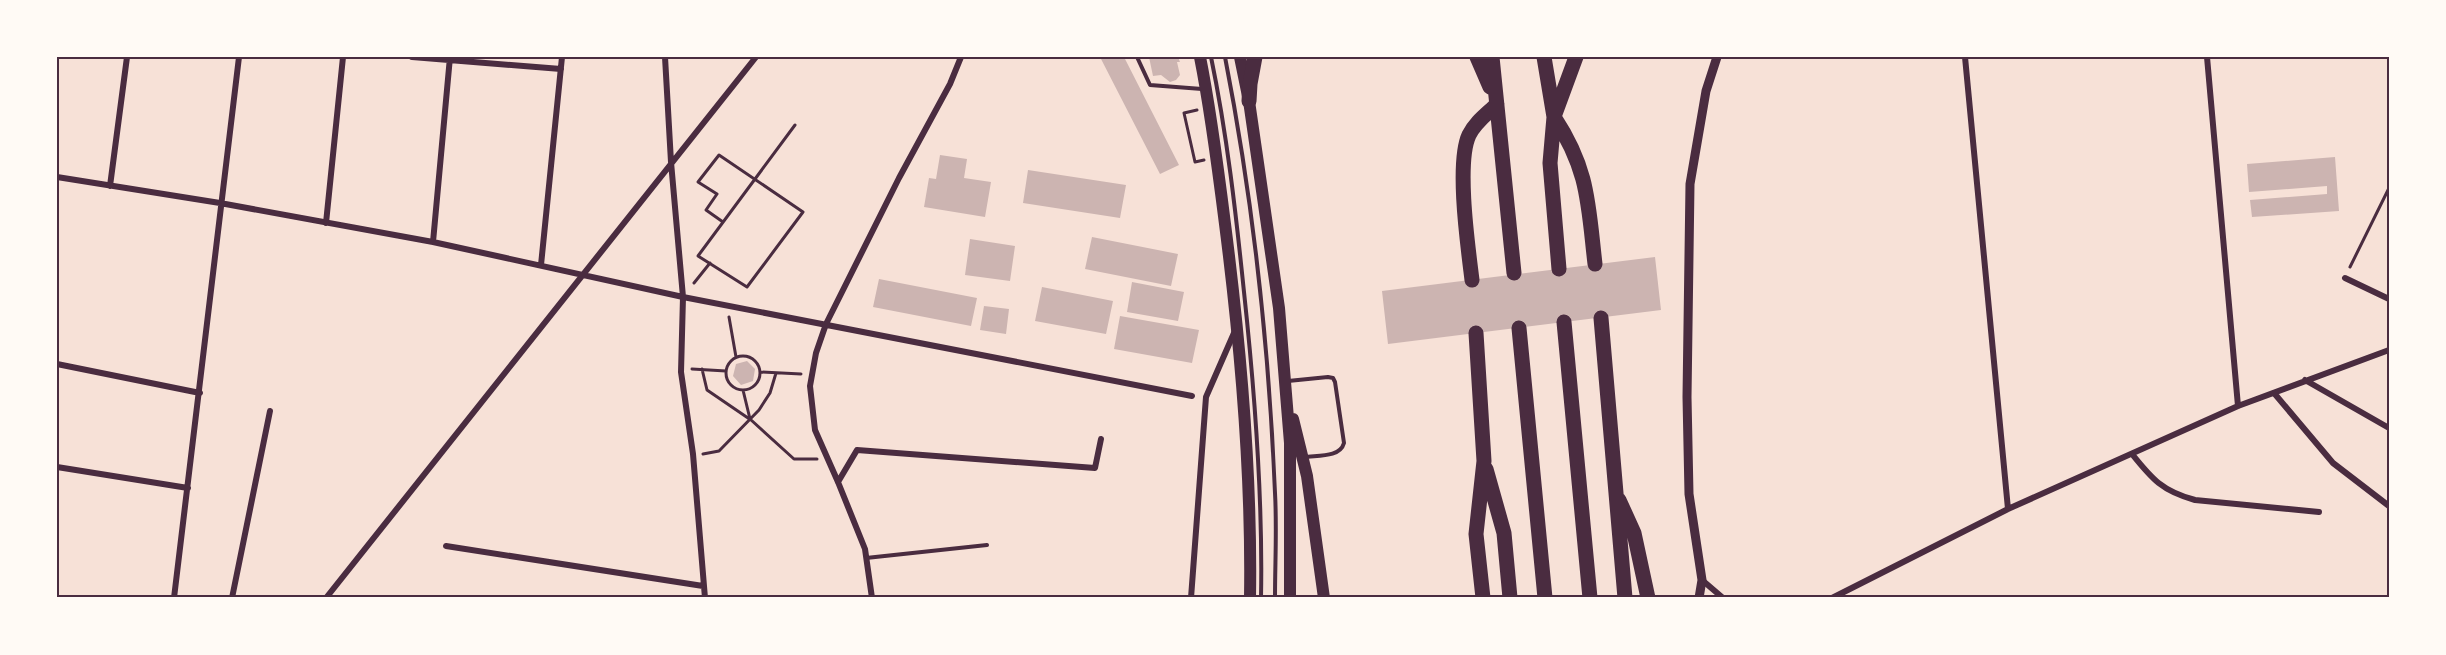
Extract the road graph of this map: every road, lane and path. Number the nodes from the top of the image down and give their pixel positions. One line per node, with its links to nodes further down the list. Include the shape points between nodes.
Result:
1 (127, 57): 34 (street)
2 (239, 57): 36 (street)
3 (343, 57): 38 (street)
4 (412, 57): 22 (street)
5 (562, 57): 23 (street)
6 (665, 57): 30 (street)
7 (756, 57): 30 (street)
8 (961, 57): 53 (street)
9 (1137, 57): 24 (lane, via 1150,86)
10 (1200, 57): 24 (main road)
11 (1211, 57): 102 (lane, via 1237,228 1255,391)
12 (1225, 57): 103 (lane, via 1250,208 1266,355 1275,494)
13 (1240, 57): 25 (main road)
14 (1255, 57): 25 (highway)
15 (1477, 57): 26 (highway)
16 (1492, 57): 26 (highway)
17 (1544, 57): 28 (highway)
18 (1576, 57): 28 (highway)
19 (1717, 57): 93 (street, via 1706,91 1690,184 1689,494)
20 (1965, 57): 88 (street)
21 (2207, 57): 73 (street)
22 (449, 59): 23 (street); 39 (street)
23 (561, 69): 42 (street)
24 (1206, 89): 54 (main road)
25 (1249, 101): 67 (main road, via 1279,308)
26 (1497, 104): 44 (highway); 47 (highway, via 1476,124 1465,147 1465,211)
27 (1184, 113): 31 (path)
28 (1554, 117): 41 (highway, via 1582,171); 43 (highway, via 1550,163)
29 (795, 125): 33 (path)
30 (671, 162): 45 (street); 48 (street)
31 (1195, 162)
32 (57, 177): 34 (street)
33 (755, 179): 37 (path); 37 (path, via 719,155 699,182 717,194 706,210); 40 (path, via 803,212 747,287)
34 (110, 186): 36 (street)
35 (2389, 188): 46 (path)
36 (220, 203): 38 (street); 69 (street)
37 (723, 222): 40 (path, via 698,256)
38 (326, 223): 39 (street)
39 (433, 242): 42 (street)
40 (710, 263): 48 (path)
41 (1595, 264)
42 (541, 265): 45 (street)
43 (1560, 269)
44 (1514, 273)
45 (582, 275): 48 (street); 97 (street)
46 (2345, 278): 49 (street)
47 (1472, 280)
48 (683, 297): 50 (street); 60 (street)
49 (2389, 299)
50 (729, 306): 53 (street); 58 (path, via 729,329)
51 (1601, 318): 86 (highway)
52 (1564, 322): 109 (highway)
53 (826, 324): 65 (street); 71 (street)
54 (1238, 324): 100 (street, via 1206,398); 101 (main road, via 1245,403)
55 (1520, 328): 108 (highway)
56 (1476, 333): 82 (highway)
57 (2389, 350): 66 (street)
58 (736, 357): 62 (path); 63 (path, via 752,358)
59 (57, 364): 69 (street)
60 (681, 368): 61 (path); 78 (street)
61 (702, 369): 62 (path); 75 (path, via 707,390)
62 (726, 371): 68 (path, via 728,382)
63 (761, 372): 64 (path); 68 (path, via 754,387)
64 (776, 373): 65 (path); 75 (path, via 770,393)
65 (812, 374): 81 (street, via 815,430)
66 (2305, 380): 70 (street); 76 (street)
67 (1284, 382): 72 (main road); 80 (lane, via 1328,377 1335,382 1342,449)
68 (743, 390): 75 (path)
69 (200, 393): 85 (street)
70 (2274, 393): 73 (street); 87 (street, via 2333,463)
71 (1192, 396)
72 (1286, 401): 80 (main road); 104 (main road, via 1290,443)
73 (2238, 406): 79 (street)
74 (270, 411): 96 (street)
75 (750, 419): 78 (path, via 719,451); 81 (path, via 794,459)
76 (2389, 428)
77 (1101, 439): 84 (street, via 1095,468 857,450)
78 (693, 454): 94 (street)
79 (2132, 454): 88 (street); 89 (street, via 2156,483 2175,494 2195,500)
80 (1304, 457): 105 (main road)
81 (828, 460): 84 (street)
82 (1484, 461): 106 (highway, via 1476,534); 107 (highway, via 1504,533)
83 (57, 467): 85 (street)
84 (838, 482): 92 (street)
85 (188, 488): 95 (street)
86 (1615, 492): 110 (highway); 111 (highway, via 1634,533)
87 (2389, 506)
88 (2008, 509): 114 (street)
89 (2319, 512)
90 (987, 544): 92 (lane)
91 (446, 546): 94 (street)
92 (866, 558): 99 (street)
93 (1702, 580): 112 (street); 113 (street)
94 (703, 586): 98 (street)
95 (174, 598)
96 (232, 598)
97 (326, 598)
98 (705, 598)
99 (872, 598)
100 (1191, 598)
101 (1250, 598)
102 (1261, 598)
103 (1275, 598)
104 (1290, 598)
105 (1324, 598)
106 (1483, 598)
107 (1510, 598)
108 (1545, 598)
109 (1590, 598)
110 (1625, 598)
111 (1648, 598)
112 (1699, 598)
113 (1723, 598)
114 (1832, 598)

